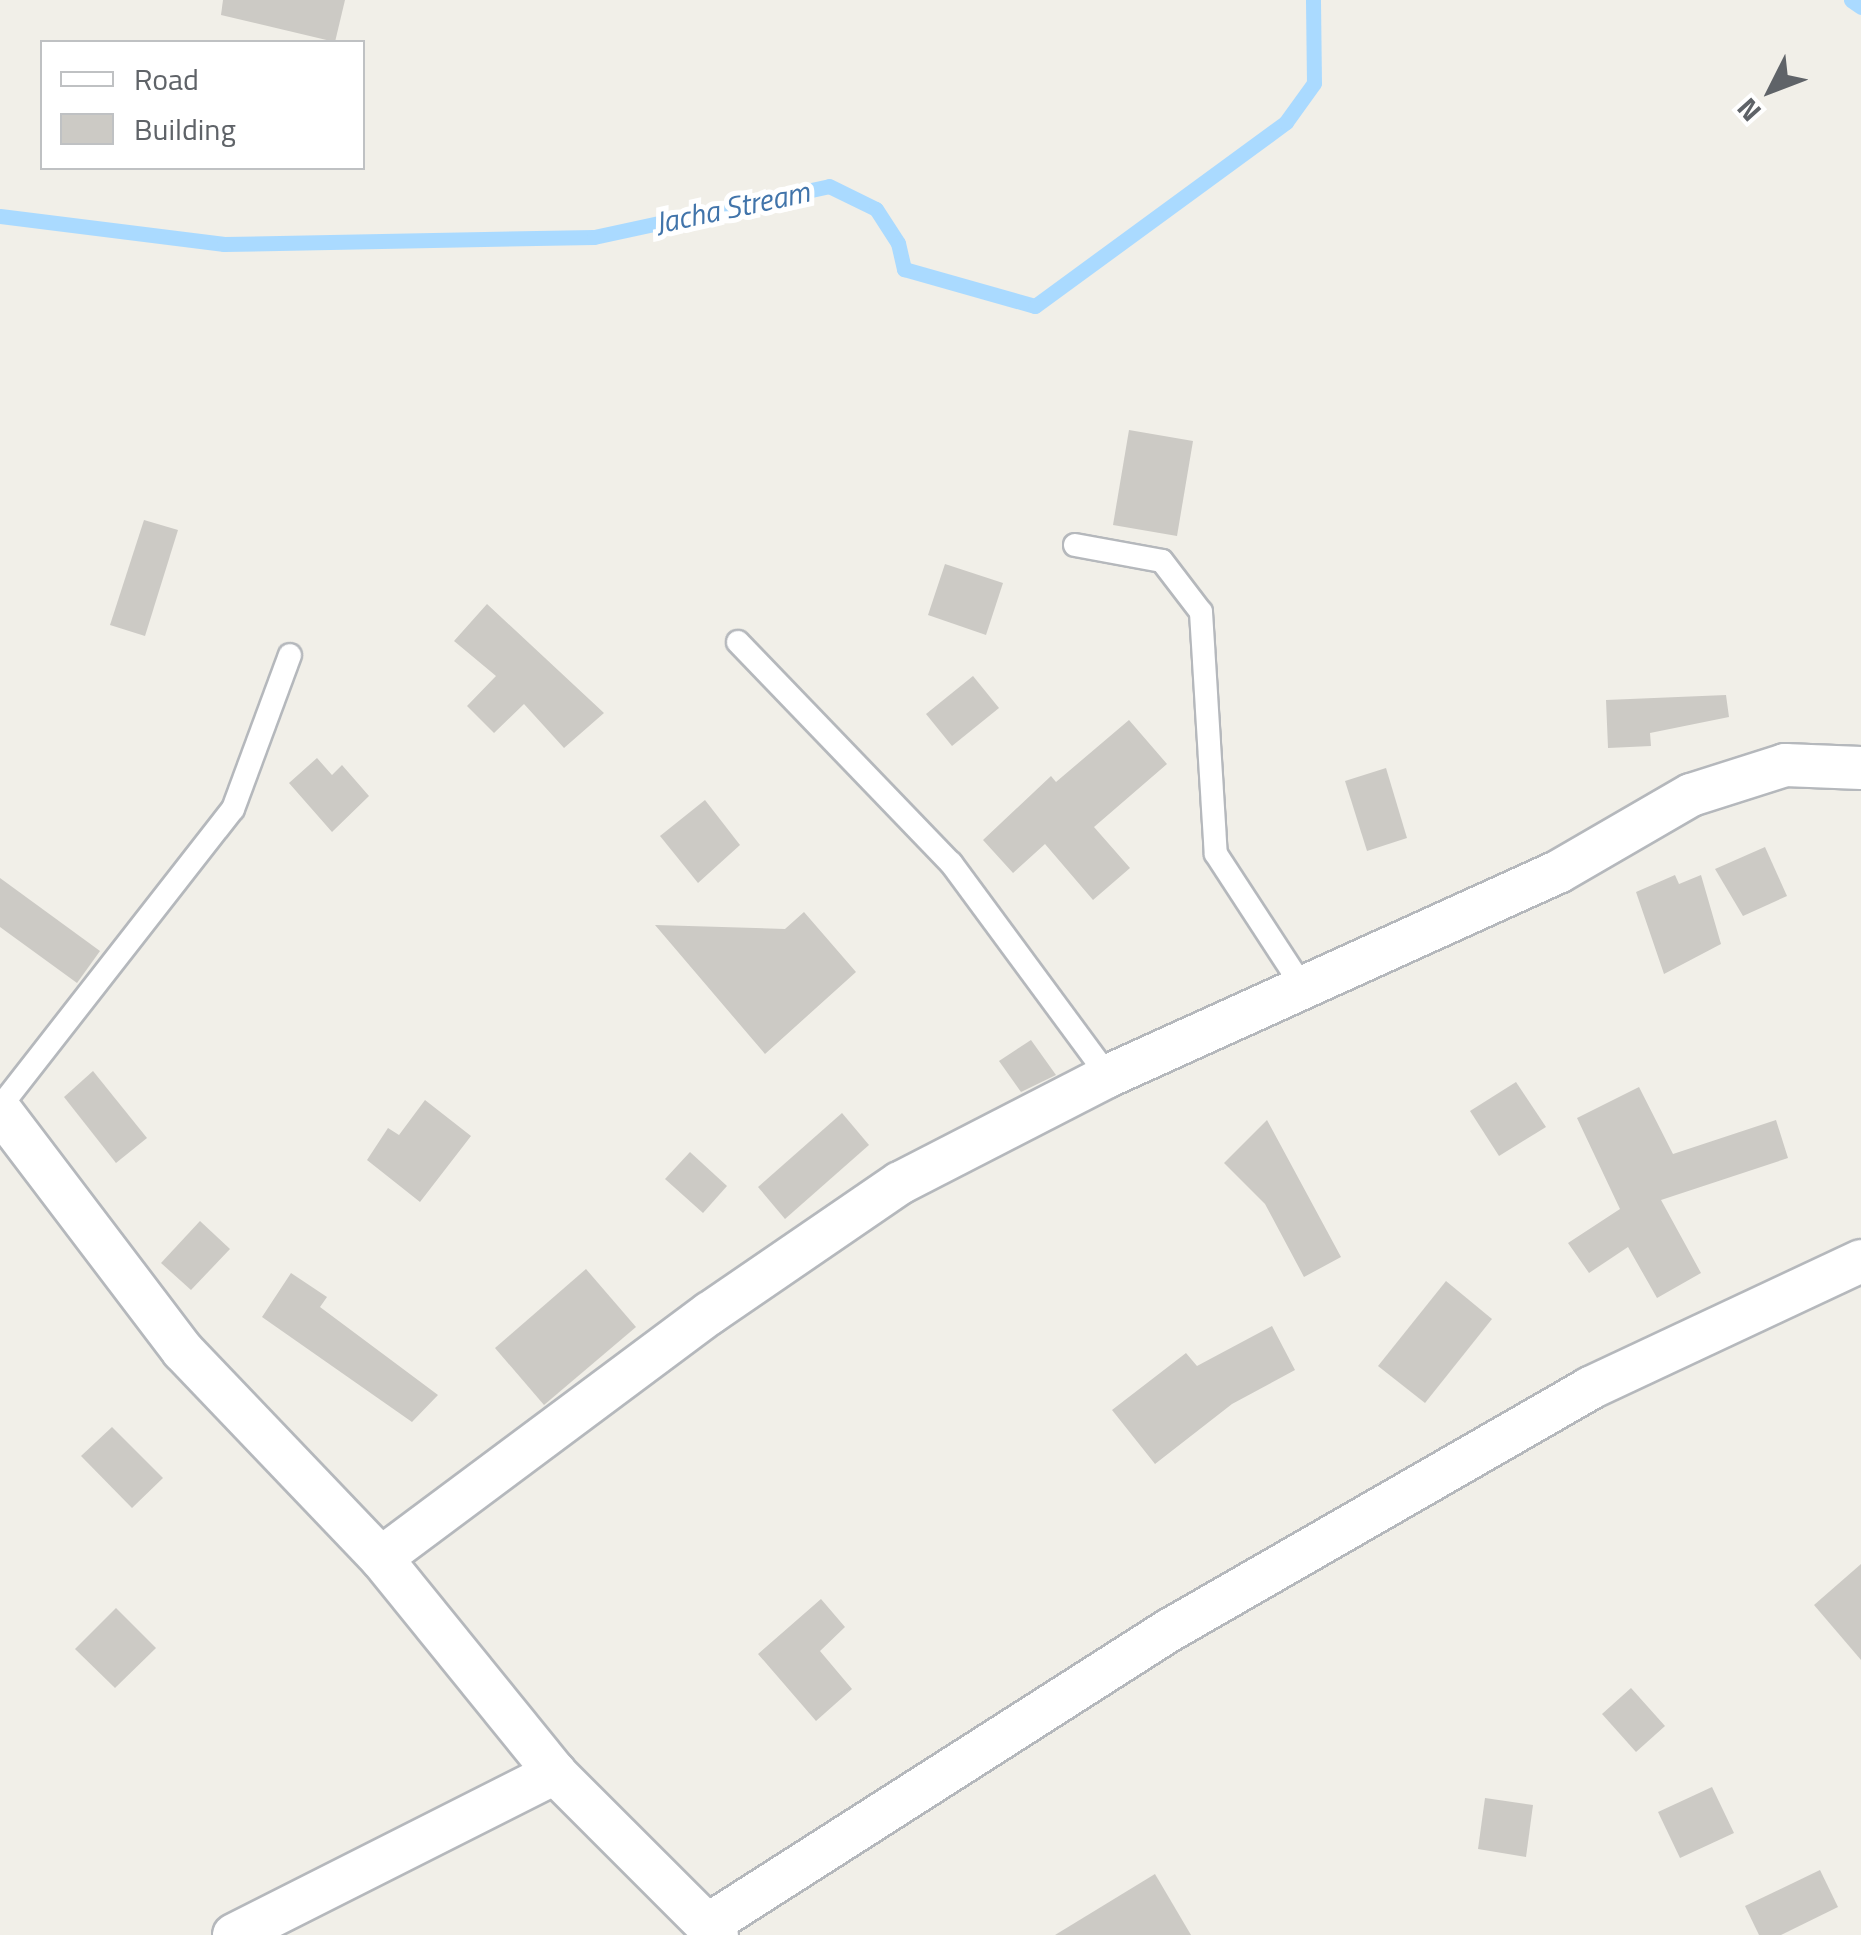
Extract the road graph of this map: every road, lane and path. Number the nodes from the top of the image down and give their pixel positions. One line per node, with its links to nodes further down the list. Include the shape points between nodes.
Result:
1 (1075, 545): 5 (lane, via 1162,561 1201,612 1216,854)
2 (738, 642): 6 (lane, via 952,863)
3 (290, 655): 7 (lane, via 234,809)
4 (1861, 768): 5 (street, via 1785,766 1735,777 1558,872)
5 (1302, 986): 6 (street)
6 (1108, 1076): 9 (street, via 900,1183)
7 (0, 1109): 9 (street, via 183,1350)
8 (1861, 1262): 11 (street, via 1590,1388 1168,1630)
9 (381, 1558): 10 (street)
10 (554, 1773): 11 (street); 12 (street)
11 (714, 1929)
12 (234, 1935)

